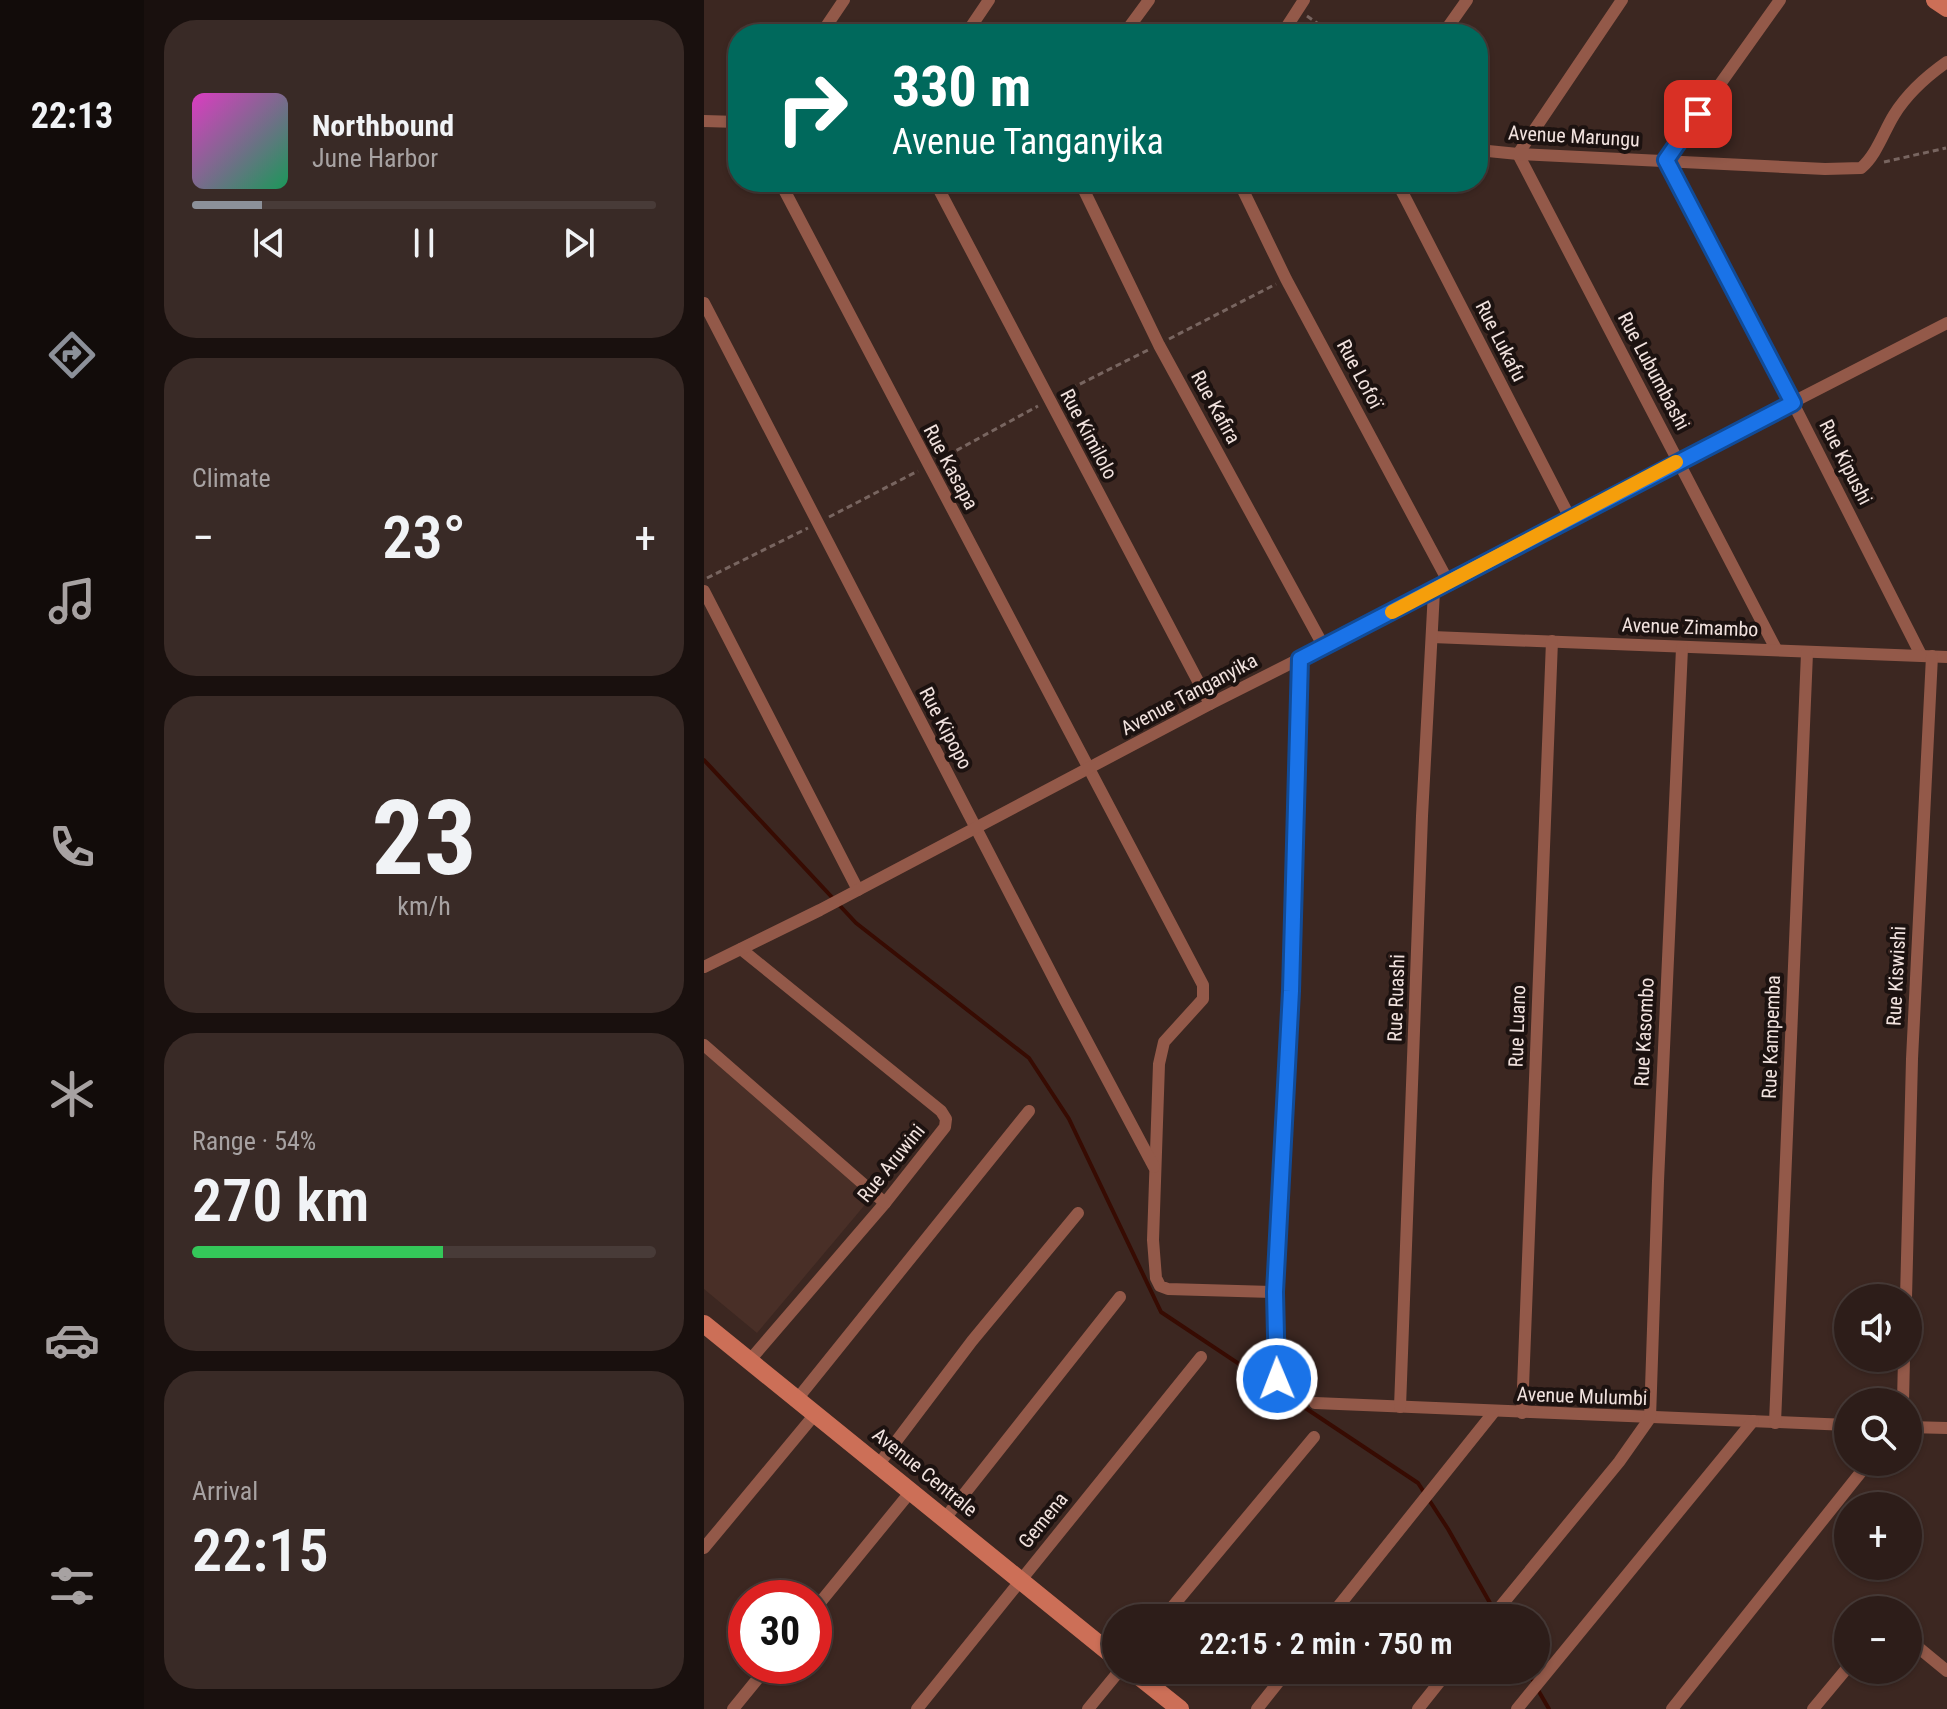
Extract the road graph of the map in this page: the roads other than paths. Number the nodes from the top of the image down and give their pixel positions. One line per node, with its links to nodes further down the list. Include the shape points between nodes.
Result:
1 (844, 0): 10 (street)
2 (989, 0): 11 (street)
3 (1149, 0): 12 (street)
4 (1304, 0): 13 (street)
5 (1467, 0): 14 (street)
6 (1622, 0): 19 (street)
7 (1780, 0): 20 (street)
8 (1935, 0): 9 (street)
9 (1947, 8)
10 (828, 24)
11 (973, 24)
12 (1131, 24)
13 (1288, 24)
14 (1450, 24)
15 (1947, 62): 20 (street, Avenue Marungu, via 1913,91 1861,168)
16 (704, 121): 17 (street)
17 (728, 122)
18 (1488, 151): 19 (street, Avenue Marungu)
19 (1518, 154): 20 (street, Avenue Marungu); 29 (street, Rue Lubumbashi)
20 (1666, 160): 28 (street, Rue Kipushi)
21 (785, 192): 44 (street, Rue Kasapa)
22 (940, 192): 43 (street, Rue Kimilolo)
23 (1085, 192): 36 (street, Rue Kafira, via 1159,345)
24 (1244, 192): 31 (street, Rue Lofoï)
25 (1402, 192): 30 (street, Rue Lukafu)
26 (704, 303): 45 (street, Rue Kipopo)
27 (1947, 323): 28 (street, Avenue Tanganyika)
28 (1793, 403): 29 (street, Avenue Tanganyika); 40 (street, Rue Kipushi)
29 (1678, 461): 30 (street, Avenue Tanganyika); 38 (street, Rue Lubumbashi)
30 (1570, 518): 31 (street, Avenue Tanganyika)
31 (1449, 583): 33 (street, Avenue Tanganyika)
32 (704, 591): 46 (street)
33 (1434, 591): 34 (street, Rue Ruashi); 36 (street, Avenue Tanganyika)
34 (1432, 637): 35 (street, Avenue Zimambo); 63 (street, Rue Ruashi)
35 (1552, 641): 37 (street, Avenue Zimambo); 66 (street, Rue Luano)
36 (1324, 647): 42 (street, Avenue Tanganyika)
37 (1682, 648): 38 (street, Avenue Zimambo); 67 (street, Rue Kasombo)
38 (1776, 649): 39 (street, Avenue Zimambo)
39 (1807, 653): 40 (street, Avenue Zimambo); 69 (street, Rue Kampemba)
40 (1926, 656): 41 (street, Avenue Zimambo); 54 (street, Rue Kiswishi)
41 (1947, 657)
42 (1300, 659): 43 (street, Avenue Tanganyika); 55 (street, via 1291,991)
43 (1210, 704): 44 (street, Avenue Tanganyika)
44 (1089, 770): 45 (street, Avenue Tanganyika); 51 (street, Rue Kasapa, via 1203,985 1203,999 1164,1042)
45 (975, 827): 46 (street, Avenue Tanganyika); 51 (street, Rue Kipopo)
46 (858, 890): 47 (street, Avenue Tanganyika)
47 (741, 949): 48 (street, Avenue Tanganyika); 52 (street, Rue Aruwini, via 946,1119)
48 (704, 967)
49 (704, 1045): 52 (street)
50 (1029, 1111): 61 (street)
51 (1155, 1169): 55 (street, via 1154,1265 1160,1286)
52 (885, 1203): 59 (street, Rue Aruwini)
53 (1078, 1213): 74 (street)
54 (1906, 1284)
55 (1275, 1292): 60 (street)
56 (1120, 1297): 77 (street)
57 (707, 1333): 59 (street, Avenue Centrale)
58 (1201, 1357): 79 (street, Gemena)
59 (750, 1360): 61 (street, Avenue Centrale)
60 (1277, 1379)
61 (798, 1398): 64 (street, Avenue Centrale)
62 (1315, 1403): 63 (street, Avenue Mulumbi)
63 (1400, 1407): 65 (street, Avenue Mulumbi)
64 (816, 1413): 74 (street, Avenue Centrale); 78 (street)
65 (1493, 1413): 66 (street, Avenue Mulumbi); 82 (street)
66 (1522, 1413): 67 (street, Avenue Mulumbi)
67 (1650, 1418): 68 (street, Avenue Mulumbi); 83 (street)
68 (1753, 1421): 69 (street, Avenue Mulumbi); 99 (street)
69 (1775, 1423): 70 (street, Avenue Mulumbi)
70 (1834, 1425)
71 (1922, 1427): 72 (street)
72 (1947, 1428)
73 (1314, 1437): 81 (street)
74 (879, 1464): 76 (street, Avenue Centrale)
75 (1858, 1476): 100 (street)
76 (912, 1490): 77 (street, Avenue Centrale); 80 (street)
77 (946, 1517): 79 (street, Avenue Centrale)
78 (704, 1548)
79 (1020, 1579): 84 (street, Avenue Centrale); 94 (street, Gemena)
80 (832, 1588)
81 (1175, 1604)
82 (1340, 1604)
83 (1502, 1604)
84 (1102, 1646)
85 (1922, 1650): 86 (street)
86 (1947, 1671)
87 (753, 1684): 93 (street)
88 (1109, 1684): 95 (street)
89 (1149, 1684): 96 (street)
90 (1277, 1684): 97 (street)
91 (1438, 1684): 98 (street)
92 (1834, 1684): 101 (street)
93 (733, 1709)
94 (917, 1709)
95 (1088, 1709)
96 (1180, 1709)
97 (1257, 1709)
98 (1418, 1709)
99 (1517, 1709)
100 (1672, 1709)
101 (1813, 1709)

